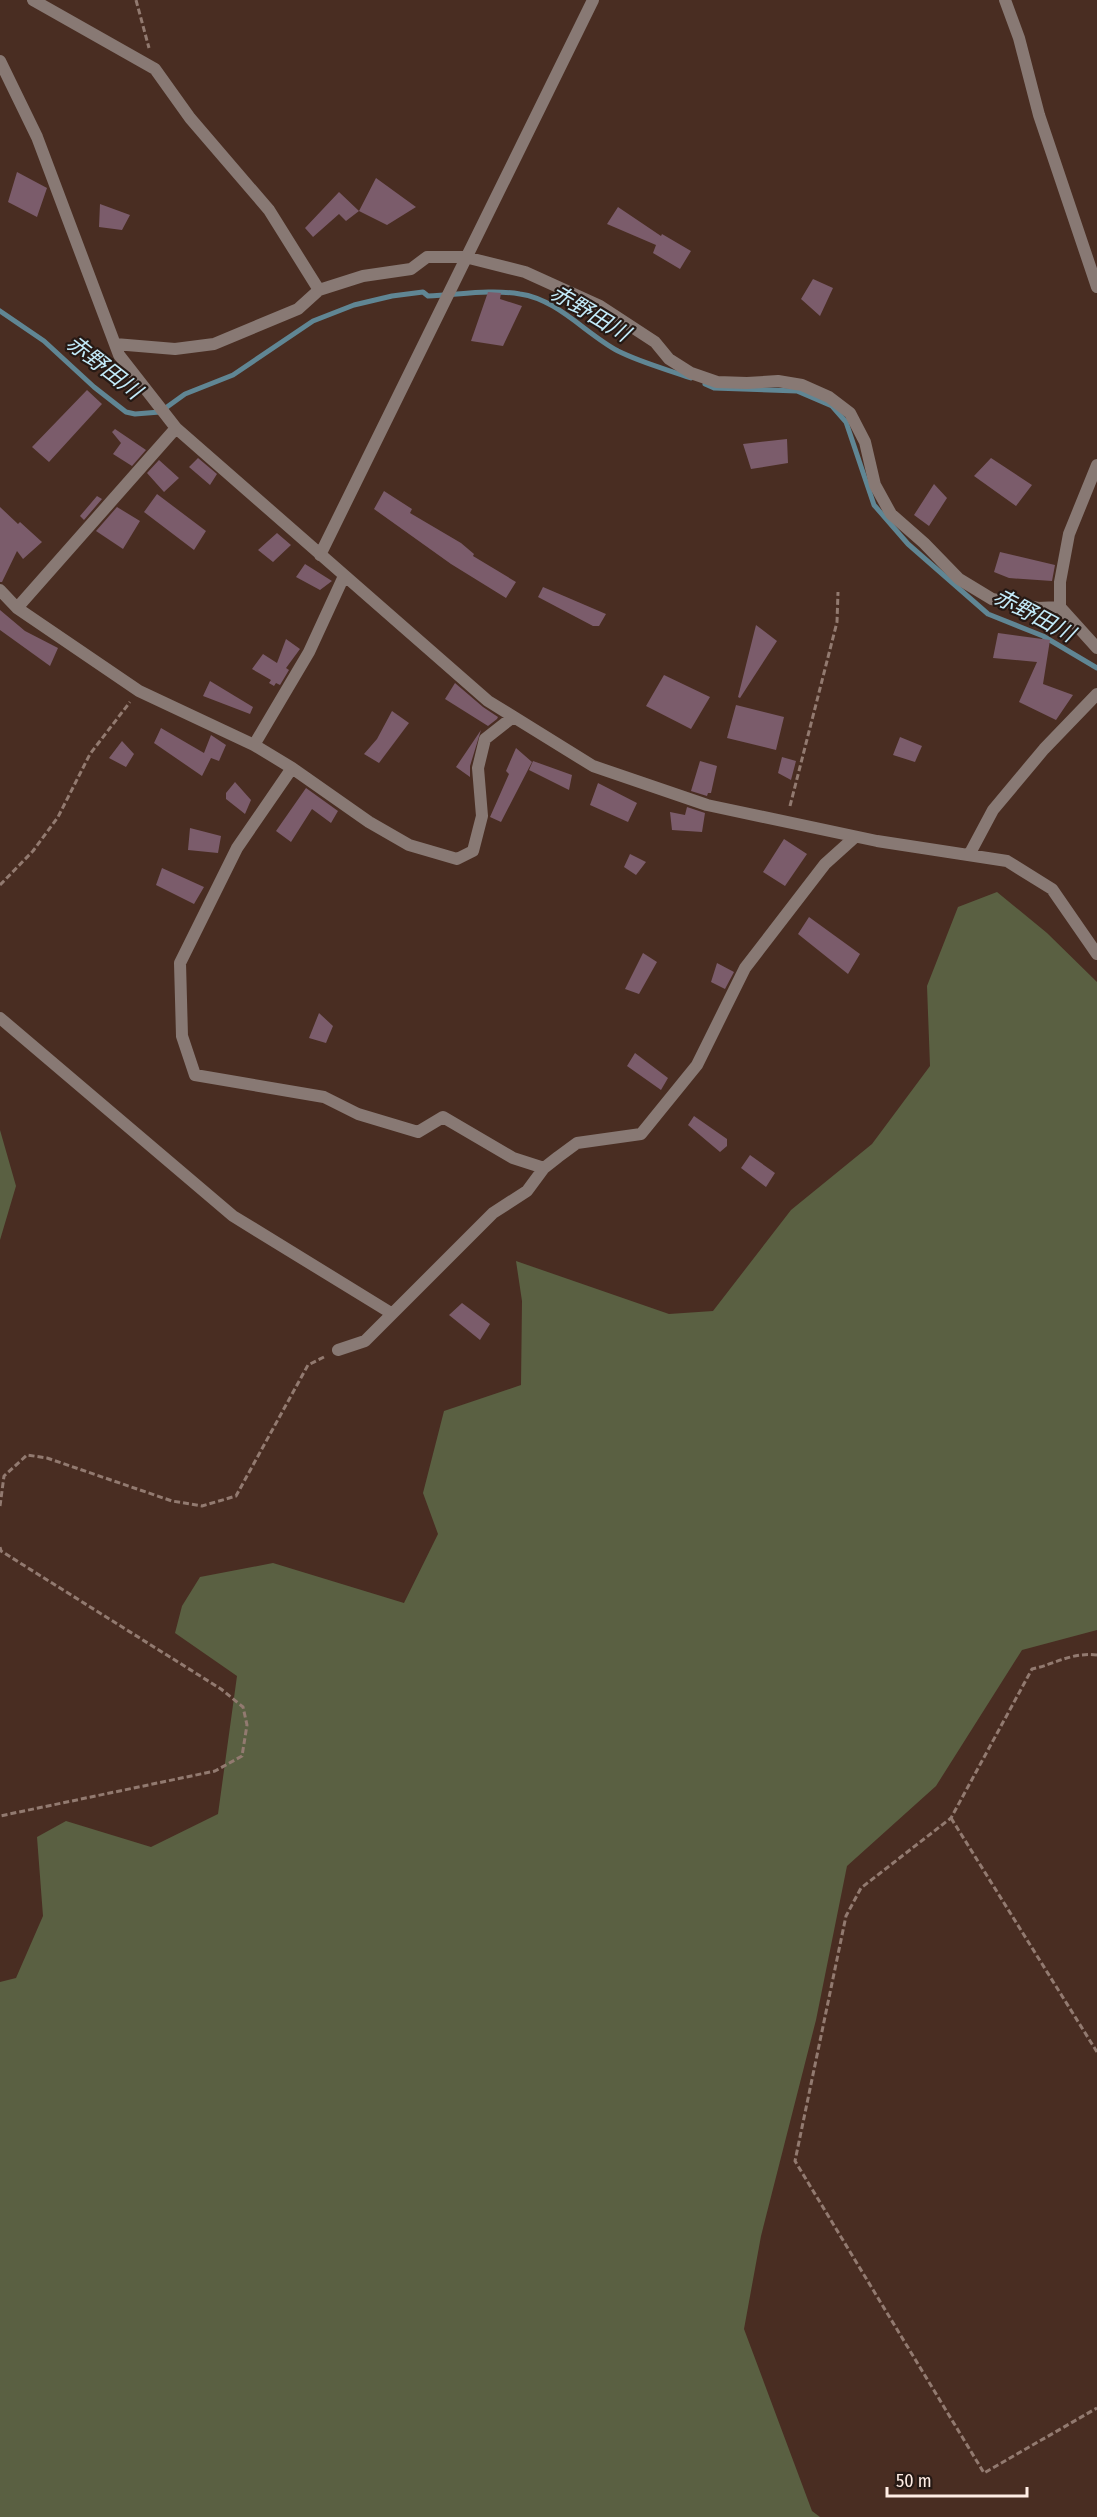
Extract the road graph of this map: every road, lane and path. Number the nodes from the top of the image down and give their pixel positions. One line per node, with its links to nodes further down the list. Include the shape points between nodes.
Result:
1 (33, 0): 6 (street)
2 (136, 0): 6 (path)
3 (593, 0): 7 (street)
4 (1005, 0): 8 (street)
5 (0, 62): 10 (street, via 37,137)
6 (155, 69): 9 (street, via 190,118 269,210)
7 (463, 262): 9 (street, via 427,257 411,269 363,276); 13 (street); 17 (street, via 525,272 600,306 656,342 669,359 691,373 717,382 778,381 802,385 829,397 850,413 865,442 875,485 891,514 959,579 992,599 1038,608)
8 (1097, 287)
9 (319, 290): 10 (street, via 298,309 214,344 175,349)
10 (115, 344): 11 (street, via 119,355)
11 (176, 428): 13 (street); 18 (street)
12 (1097, 465): 17 (street, via 1069,534 1060,582)
13 (321, 555): 14 (street)
14 (344, 576): 22 (street, via 488,701); 23 (street, via 309,652)
15 (0, 590): 18 (street)
16 (838, 592): 25 (path, via 837,622)
17 (1060, 607): 19 (street)
18 (17, 608): 20 (street)
19 (1097, 648)
20 (139, 691): 23 (street); 28 (path, via 90,754 58,817 33,851)
21 (1097, 694): 27 (street, via 993,810)
22 (513, 717): 24 (street, via 485,739 478,768 482,816 473,851 457,858 409,844 369,822); 25 (street, via 593,766 707,805)
23 (254, 745): 24 (street)
24 (292, 768): 31 (street, via 237,848 180,963 182,1036 195,1075 324,1097 358,1114 418,1132 443,1117 513,1158)
25 (786, 823): 26 (street)
26 (855, 837): 27 (street); 31 (street, via 825,864 745,968 697,1065 641,1134 577,1143)
27 (969, 855): 29 (street, via 1007,861 1052,889)
28 (0, 885)
29 (1097, 954)
30 (0, 1018): 32 (street, via 233,1216)
31 (544, 1168): 32 (street, via 527,1191 493,1212)
32 (391, 1313): 33 (street, via 365,1341)
33 (338, 1350): 34 (path, via 308,1365 236,1496 202,1506 172,1501 47,1458 27,1455 4,1476)
34 (0, 1506)
35 (0, 1547): 37 (path, via 221,1689 243,1707 247,1725 242,1756 215,1771)
36 (1097, 1655): 38 (path, via 1069,1655 1032,1670)
37 (0, 1816)
38 (951, 1818): 39 (path); 40 (path, via 861,1888 846,1916 795,2161 984,2473)
39 (1097, 2052)
40 (1097, 2408)

